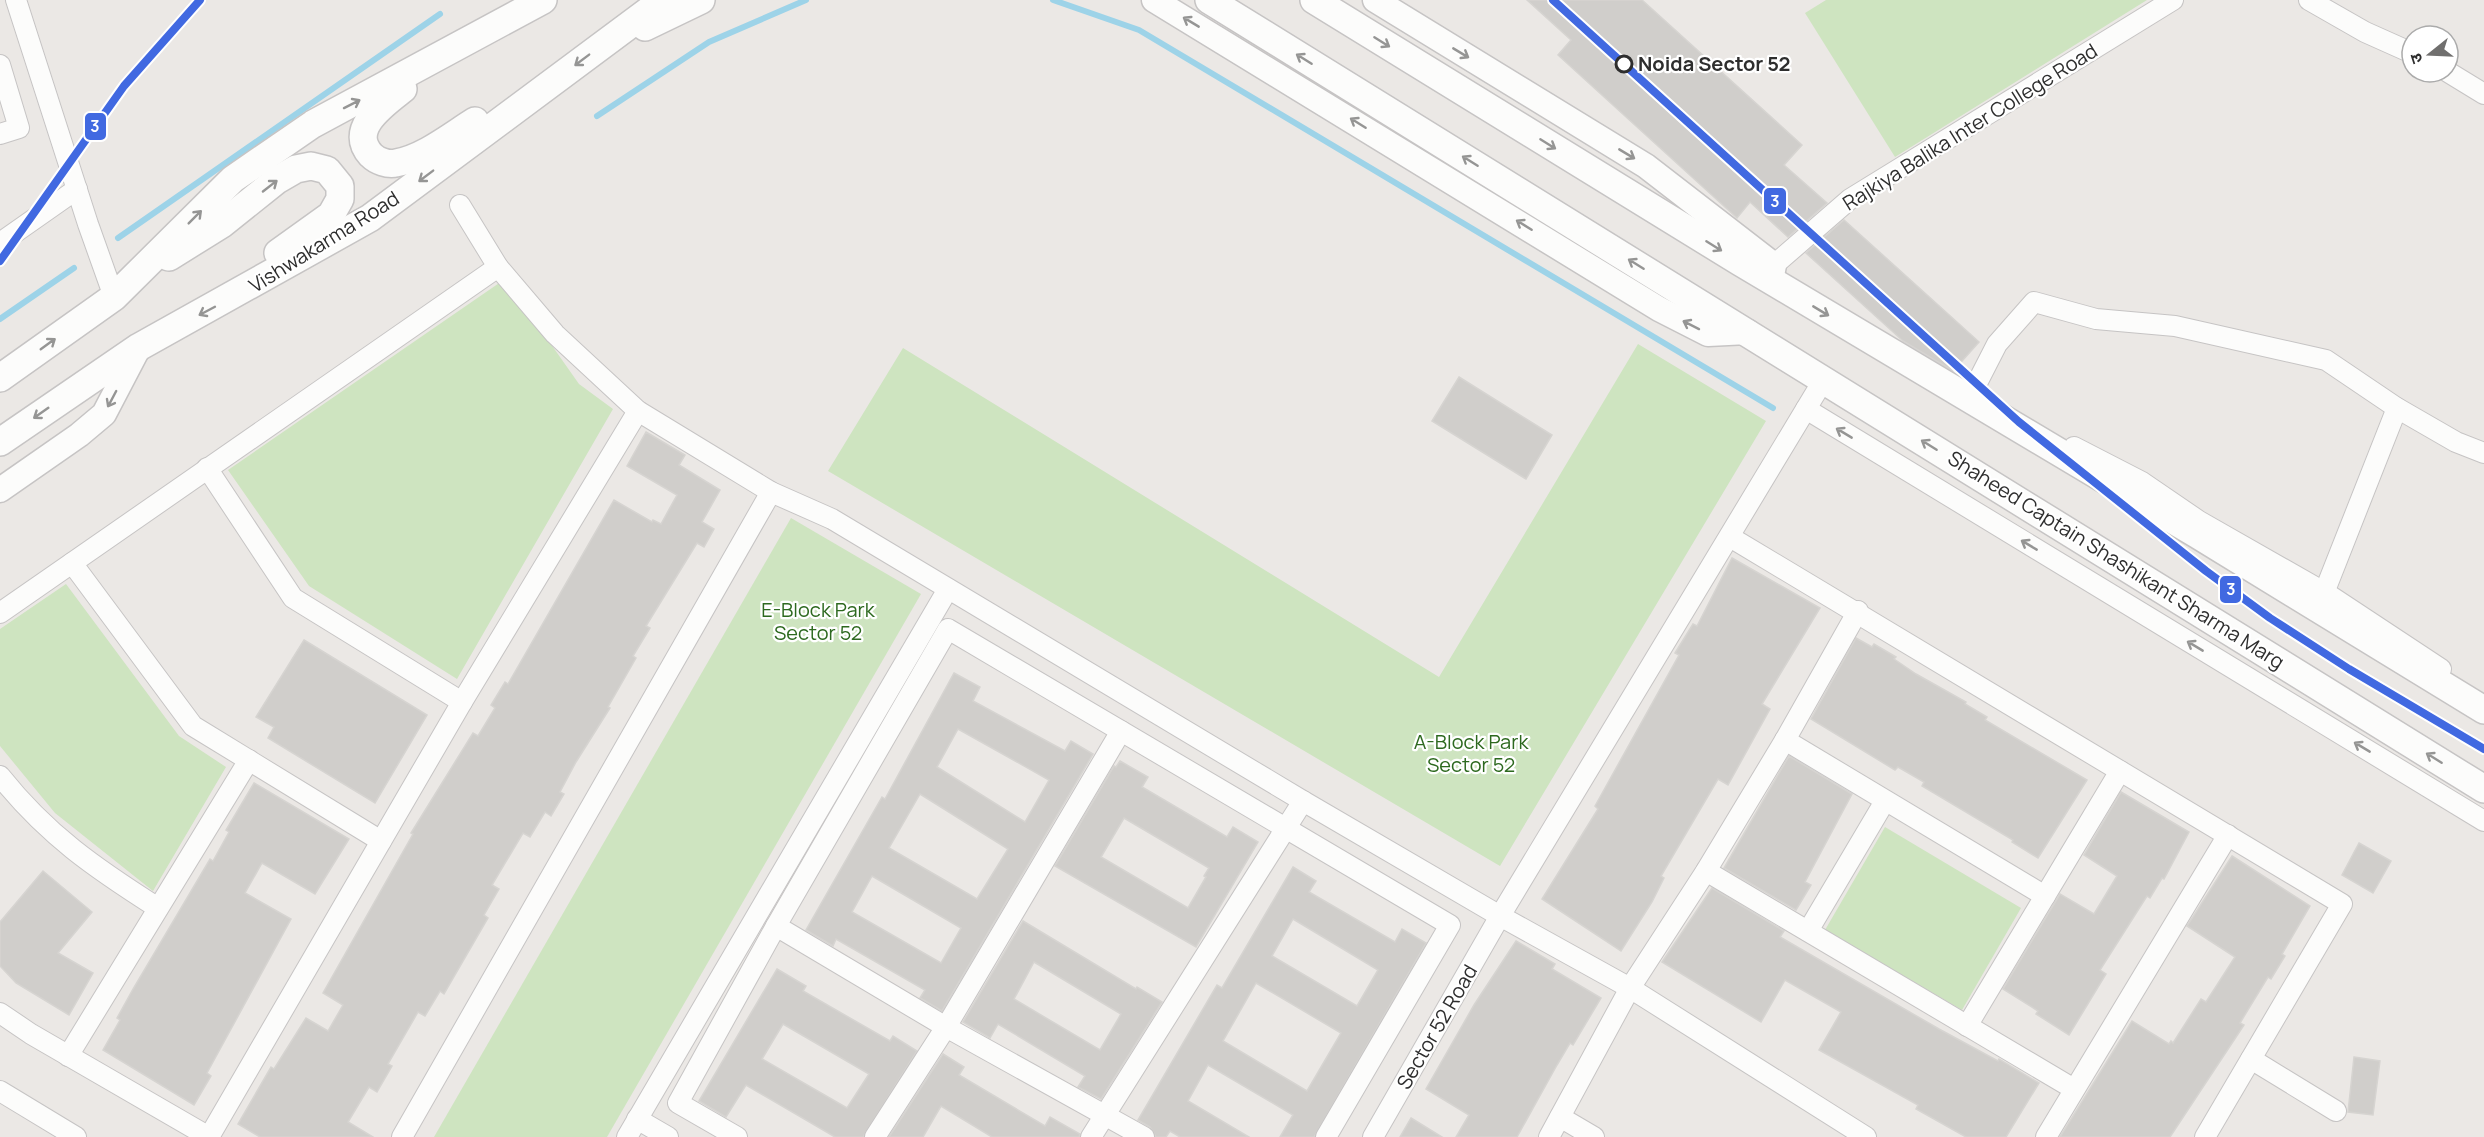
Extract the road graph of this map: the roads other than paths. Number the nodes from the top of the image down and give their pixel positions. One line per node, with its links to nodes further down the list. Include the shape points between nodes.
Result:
1 (16, 0): 19 (street)
2 (543, 0): 14 (main road)
3 (663, 0): 11 (main road, Vishwakarma Road)
4 (701, 0): 11 (main road, via 644,28)
5 (1154, 0): 27 (street, one-way to 5, via 1708,334 1659,309)
6 (1209, 0): 27 (main road, Shaheed Captain Shashikant Sharma Marg, one-way to 6)
7 (1314, 0): 23 (main road, one-way to 23)
8 (1375, 0): 23 (street, one-way to 23, via 1646,166)
9 (2173, 0): 23 (street, Rajkiya Balika Inter College Road, via 1850,199)
10 (2309, 0): 12 (street)
11 (617, 34): 16 (main road, Vishwakarma Road, one-way to 16)
12 (2400, 48)
13 (0, 65): 18 (street, via 19,128)
14 (425, 66): 16 (main road, via 368,121 363,136 376,160 394,164 413,158 485,115); 24 (main road, one-way to 14, via 233,179 313,124)
15 (2460, 79): 17 (street)
16 (538, 92): 25 (main road, Vishwakarma Road, one-way to 25, via 370,218)
17 (2484, 94)
18 (0, 134)
19 (77, 189): 21 (street); 26 (street)
20 (460, 205): 22 (street)
21 (0, 243)
22 (498, 267): 34 (street, via 555,334); 37 (street)
23 (1773, 273): 31 (main road, one-way to 31)
24 (134, 278): 25 (main road, one-way to 25, via 222,224 296,169 311,166 327,170 340,186 340,199 331,215 277,254); 26 (main road)
25 (237, 295): 28 (main road, Vishwakarma Road, one-way to 28)
26 (114, 297): 29 (main road, one-way to 26)
27 (1748, 333): 30 (main road, Shaheed Captain Shashikant Sharma Marg)
28 (139, 347): 35 (main road, Vishwakarma Road, one-way to 35); 38 (street, one-way to 38, via 104,414)
29 (0, 378)
30 (1824, 379): 33 (street, Sector 52 Road); 54 (main road, Shaheed Captain Shashikant Sharma Marg, one-way to 30)
31 (1975, 395): 32 (street, via 1997,344 2034,302 2096,319 2175,326 2326,360); 43 (street, via 2142,482 2199,521); 48 (main road)
32 (2397, 408): 36 (street, via 2456,442); 43 (street)
33 (1806, 409): 40 (street, Sector 52 Road); 57 (street, one-way to 33)
34 (638, 411): 39 (street); 47 (street)
35 (0, 442)
36 (2484, 453)
37 (207, 468): 41 (street); 47 (street, via 293,598)
38 (0, 490)
39 (771, 492): 42 (street, via 832,519); 81 (street)
40 (1730, 537): 44 (street); 64 (street, Sector 52 Road)
41 (72, 563): 45 (street); 51 (street, via 193,726)
42 (948, 589): 55 (street); 78 (street)
43 (2324, 593): 46 (street)
44 (1858, 611): 50 (street); 52 (street)
45 (0, 613)
46 (2484, 699)
47 (462, 702): 60 (street)
48 (2484, 710)
49 (1120, 731): 58 (street); 65 (street, via 948,629); 70 (street)
50 (1785, 740): 56 (street); 61 (street)
51 (249, 760): 60 (street); 63 (street)
52 (2120, 771): 59 (street); 62 (street)
53 (0, 776): 63 (street, via 26,808 90,864)
54 (2484, 789)
55 (1303, 801): 58 (street); 64 (street)
56 (1885, 801): 62 (street); 66 (street)
57 (2484, 821)
58 (1286, 829): 76 (street); 88 (street, via 1450,925)
59 (2228, 835): 72 (street, via 2342,904); 73 (street)
60 (381, 841): 80 (street)
61 (1706, 871): 66 (street); 67 (street)
62 (2045, 896): 69 (street)
63 (158, 908): 71 (street)
64 (1500, 916): 67 (street); 89 (street, Sector 52 Road)
65 (776, 926): 70 (street); 84 (street, via 678,1103)
66 (1808, 932): 69 (street)
67 (1630, 988): 77 (street); 92 (street)
68 (0, 1013): 71 (street)
69 (1967, 1026): 73 (street)
70 (946, 1027): 76 (street); 85 (street)
71 (68, 1056): 80 (street)
72 (2251, 1059): 75 (street); 94 (street)
73 (2074, 1089): 93 (street)
74 (0, 1091): 79 (street)
75 (2336, 1111)
76 (1106, 1114): 86 (street); 87 (street)
77 (1560, 1117): 90 (street); 91 (street)
78 (637, 1119): 82 (street); 83 (street)
79 (76, 1137)
80 (209, 1137)
81 (402, 1137)
82 (627, 1137)
83 (668, 1137)
84 (737, 1137)
85 (875, 1137)
86 (1091, 1137)
87 (1144, 1137)
88 (1326, 1137)
89 (1373, 1137)
90 (1548, 1137)
91 (1594, 1137)
92 (1866, 1137)
93 (2046, 1137)
94 (2205, 1137)

